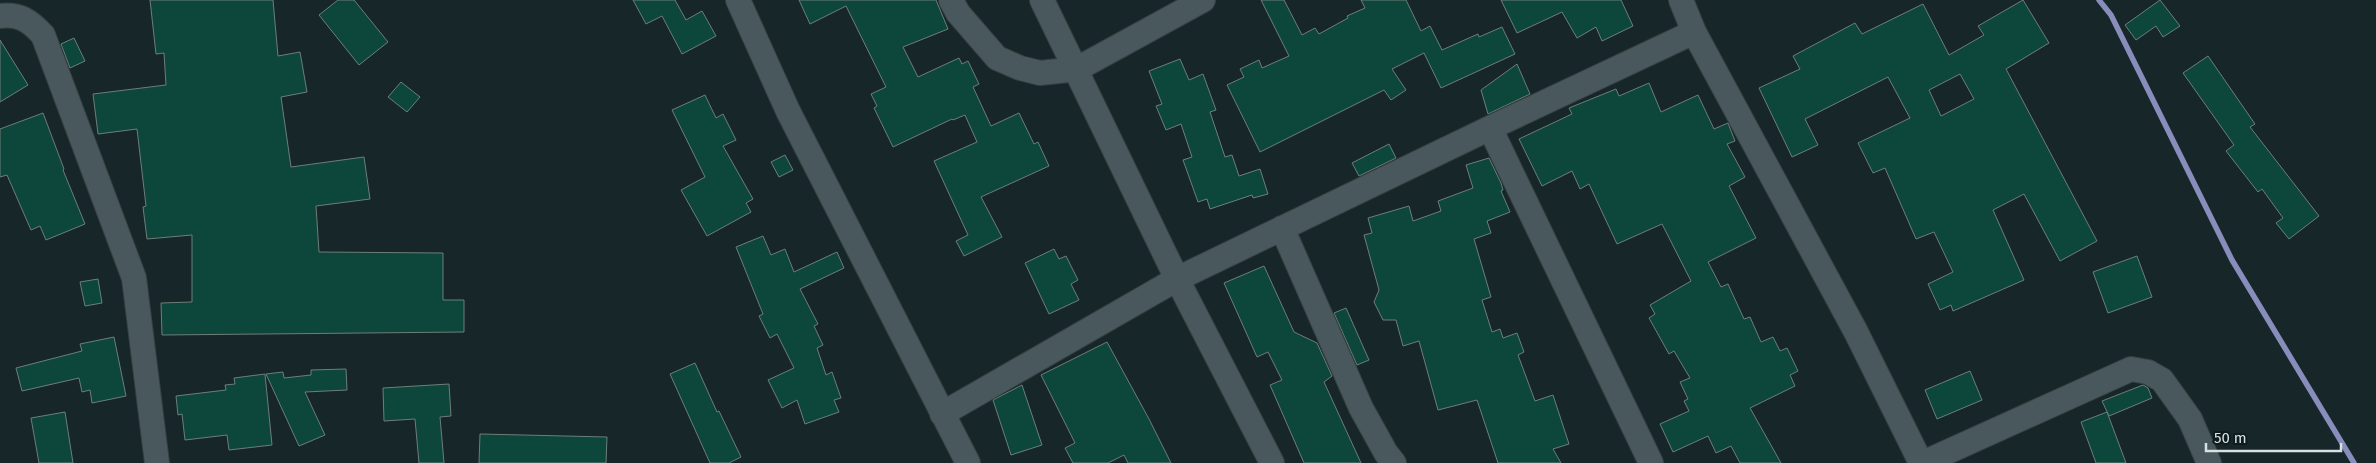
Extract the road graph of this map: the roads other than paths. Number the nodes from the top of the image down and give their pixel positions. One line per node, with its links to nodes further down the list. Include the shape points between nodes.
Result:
1 (738, 0): 12 (street, via 788,111)
2 (951, 0): 8 (street, via 958,13 997,58 1040,73)
3 (1042, 0): 8 (street)
4 (1203, 0): 8 (street)
5 (1681, 0): 7 (street)
6 (0, 16): 13 (street, via 21,16 34,24 42,35 134,278)
7 (1694, 32): 9 (street); 18 (street, via 1856,332)
8 (1076, 69): 11 (street)
9 (1490, 128): 10 (street); 17 (street)
10 (1282, 228): 11 (street); 16 (street, via 1361,408)
11 (1177, 279): 12 (street); 15 (street)
12 (942, 414): 14 (street)
13 (157, 463)
14 (968, 463)
15 (1272, 463)
16 (1394, 463)
17 (1651, 463)
18 (1922, 463): 19 (street, via 2131,370 2148,372 2162,380 2190,419)
19 (2209, 463)

